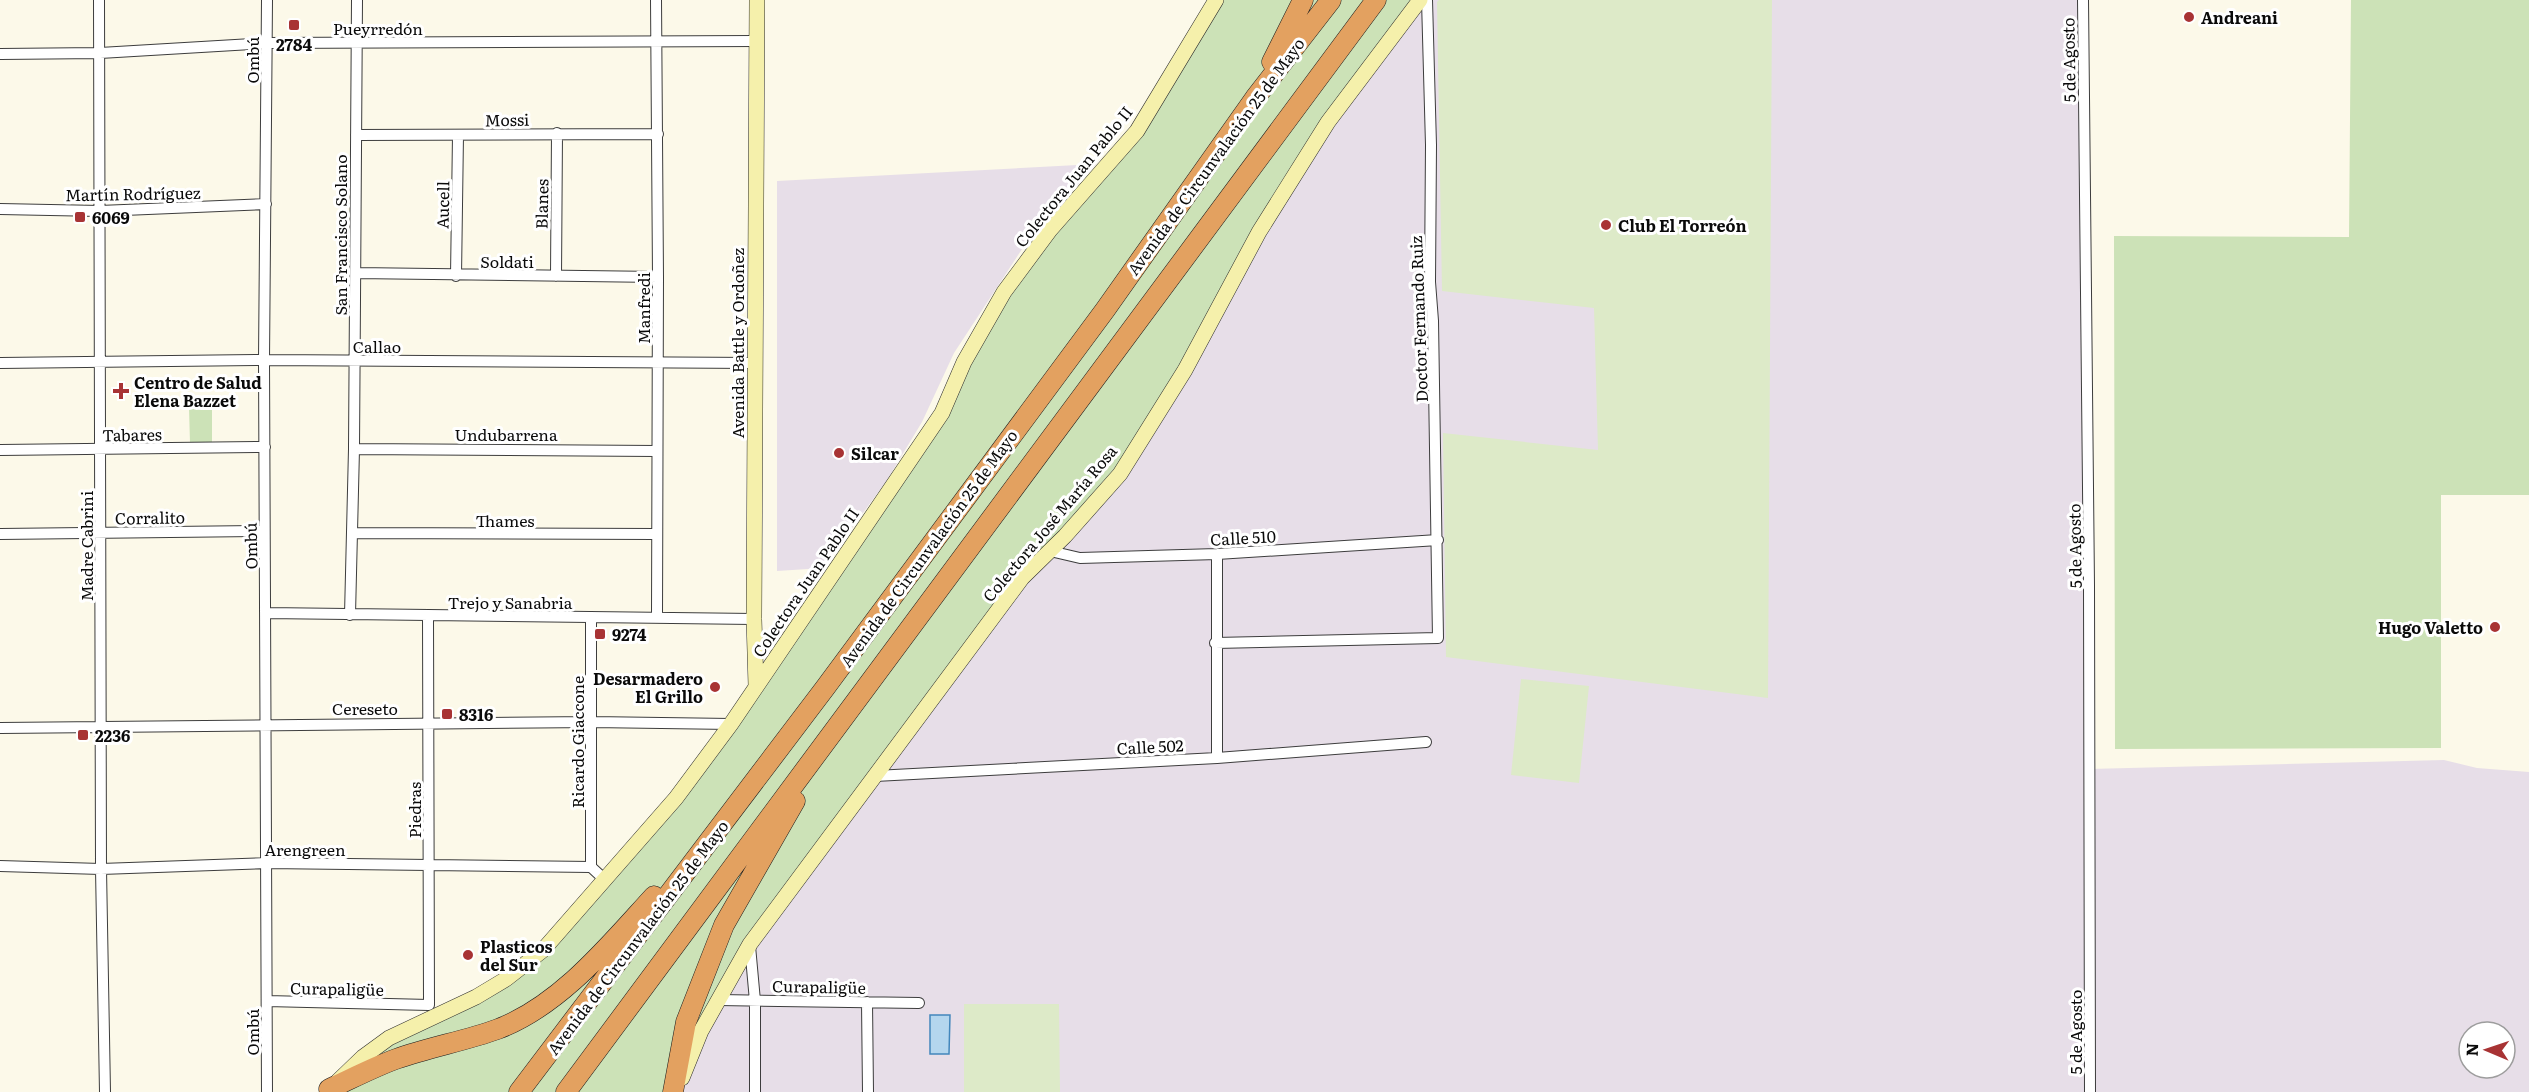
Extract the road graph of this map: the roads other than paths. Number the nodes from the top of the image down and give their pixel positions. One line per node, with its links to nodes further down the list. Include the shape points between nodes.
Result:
1 (99, 0): 17 (street, Madre Cabrini)
2 (267, 0): 14 (street, Ombú)
3 (357, 0): 15 (street, San Francisco Solano)
4 (656, 0): 16 (street, Manfredi)
5 (757, 0): 13 (main road, Avenida Battle y Ordoñez)
6 (1216, 0): 57 (main road, Colectora Juan Pablo II, via 1137,131 1050,230 1004,292 964,362 942,413)
7 (1303, 0): 19 (highway)
8 (1376, 0): 66 (highway, Avenida de Circunvalación 25 de Mayo, via 911,624)
9 (1420, 0): 48 (main road, Colectora José María Rosa, via 1328,122 1259,232 1185,370 1120,474)
10 (1426, 0): 47 (street, Doctor Fernando Ruiz)
11 (2083, 0): 90 (street, 5 de Agosto)
12 (1326, 4): 19 (highway, Avenida de Circunvalación 25 de Mayo)
13 (757, 41): 16 (street, Pueyrredón); 36 (main road, Avenida Battle y Ordoñez)
14 (267, 43): 15 (street, Pueyrredón); 17 (street, Pueyrredón); 24 (street, Ombú)
15 (357, 43): 16 (street, Pueyrredón); 22 (street, San Francisco Solano)
16 (657, 43): 21 (street, Manfredi)
17 (100, 53): 18 (street, Pueyrredón); 26 (street, Madre Cabrini)
18 (0, 54)
19 (1255, 98): 68 (highway, Avenida de Circunvalación 25 de Mayo, via 1105,310)
20 (557, 133): 21 (street, Mossi); 23 (street, Mossi); 29 (street, Blanes)
21 (658, 134): 30 (street, Manfredi)
22 (356, 135): 23 (street, Mossi); 27 (street, San Francisco Solano)
23 (458, 135): 28 (street, Aucell)
24 (266, 204): 26 (street, Martín Rodríguez); 31 (street, Ombú)
25 (0, 209): 26 (street, Martín Rodríguez)
26 (100, 211): 35 (street, Madre Cabrini)
27 (356, 273): 28 (street, Soldati); 32 (street, San Francisco Solano)
28 (456, 276): 29 (street, Soldati)
29 (556, 276): 30 (street, Soldati)
30 (658, 277): 33 (street, Manfredi)
31 (264, 360): 32 (street, Callao); 35 (street, Callao); 37 (street, Ombú)
32 (355, 361): 33 (street, Callao); 39 (street, San Francisco Solano)
33 (658, 362): 36 (street, Callao); 41 (street, Manfredi)
34 (0, 363): 35 (street, Callao)
35 (101, 363): 38 (street, Madre Cabrini)
36 (755, 363): 55 (main road, Avenida Battle y Ordoñez)
37 (265, 447): 38 (street, Tabares); 42 (street, Ombú)
38 (101, 449): 40 (street, Tabares); 43 (street, Madre Cabrini)
39 (354, 449): 41 (street, Undubarrena); 45 (street, San Francisco Solano)
40 (0, 450)
41 (657, 451): 46 (street, Manfredi)
42 (264, 531): 43 (street, Corralito); 50 (street, Ombú)
43 (101, 533): 44 (street, Corralito); 63 (street, Madre Cabrini)
44 (0, 534)
45 (353, 534): 46 (street, Thames); 51 (street, San Francisco Solano)
46 (657, 534): 54 (street, Manfredi)
47 (1438, 540): 49 (street, Calle 510); 56 (street, Doctor Fernando Ruiz, via 1438,638)
48 (1050, 551): 49 (street, Calle 510, via 1080,558); 67 (main road, Colectora José María Rosa, via 1022,578)
49 (1217, 554): 56 (street)
50 (266, 613): 51 (street, Trejo y Sanabria); 60 (street, Ombú)
51 (350, 615): 52 (street, Trejo y Sanabria)
52 (428, 616): 53 (street, Trejo y Sanabria); 59 (street, Piedras)
53 (591, 617): 54 (street, Trejo y Sanabria); 58 (street, Ricardo Giaccone)
54 (657, 617): 55 (street, Trejo y Sanabria)
55 (754, 619): 57 (main road, Avenida Battle y Ordoñez)
56 (1215, 643): 65 (street)
57 (756, 686): 61 (main road, Colectora Juan Pablo II)
58 (592, 722): 59 (street, Cereseto); 61 (street, Cereseto); 72 (street, Ricardo Giaccone)
59 (429, 723): 60 (street, Cereseto); 70 (street, Piedras)
60 (266, 724): 63 (street, Cereseto); 69 (street, Ombú)
61 (731, 724): 74 (main road, Colectora Juan Pablo II, via 676,798)
62 (0, 728): 63 (street, Cereseto)
63 (102, 728): 73 (street, Madre Cabrini)
64 (1425, 742): 65 (street, Calle 502)
65 (1217, 758): 67 (street, Calle 502)
66 (812, 763): 86 (highway, Avenida de Circunvalación 25 de Mayo); 87 (highway, via 789,815 724,925 686,1023)
67 (875, 777): 75 (main road, Colectora José María Rosa)
68 (733, 810): 82 (highway, via 611,945 545,1001 499,1029 393,1060); 85 (highway, Avenida de Circunvalación 25 de Mayo)
69 (267, 863): 70 (street, Arengreen); 73 (street, Arengreen); 77 (street, Ombú)
70 (429, 865): 72 (street, Arengreen); 81 (street, Piedras)
71 (0, 866): 73 (street, Arengreen)
72 (591, 867): 74 (street)
73 (101, 869): 83 (street, Madre Cabrini)
74 (604, 879): 81 (main road, Colectora Juan Pablo II, via 543,950 506,979 476,997)
75 (750, 944): 76 (main road, Colectora José María Rosa); 78 (street)
76 (719, 999): 78 (street, Curapaligüe); 87 (main road, Colectora José María Rosa)
77 (267, 1001): 81 (street, Curapaligüe); 84 (street, Ombú)
78 (755, 1001): 79 (street, Curapaligüe); 88 (street)
79 (867, 1002): 80 (street, Curapaligüe); 89 (street)
80 (919, 1003)
81 (434, 1010): 82 (main road, Colectora Juan Pablo II, via 363,1057)
82 (328, 1090)
83 (105, 1092)
84 (267, 1092)
85 (519, 1092)
86 (566, 1092)
87 (674, 1092)
88 (755, 1092)
89 (868, 1092)
90 (2090, 1092)

